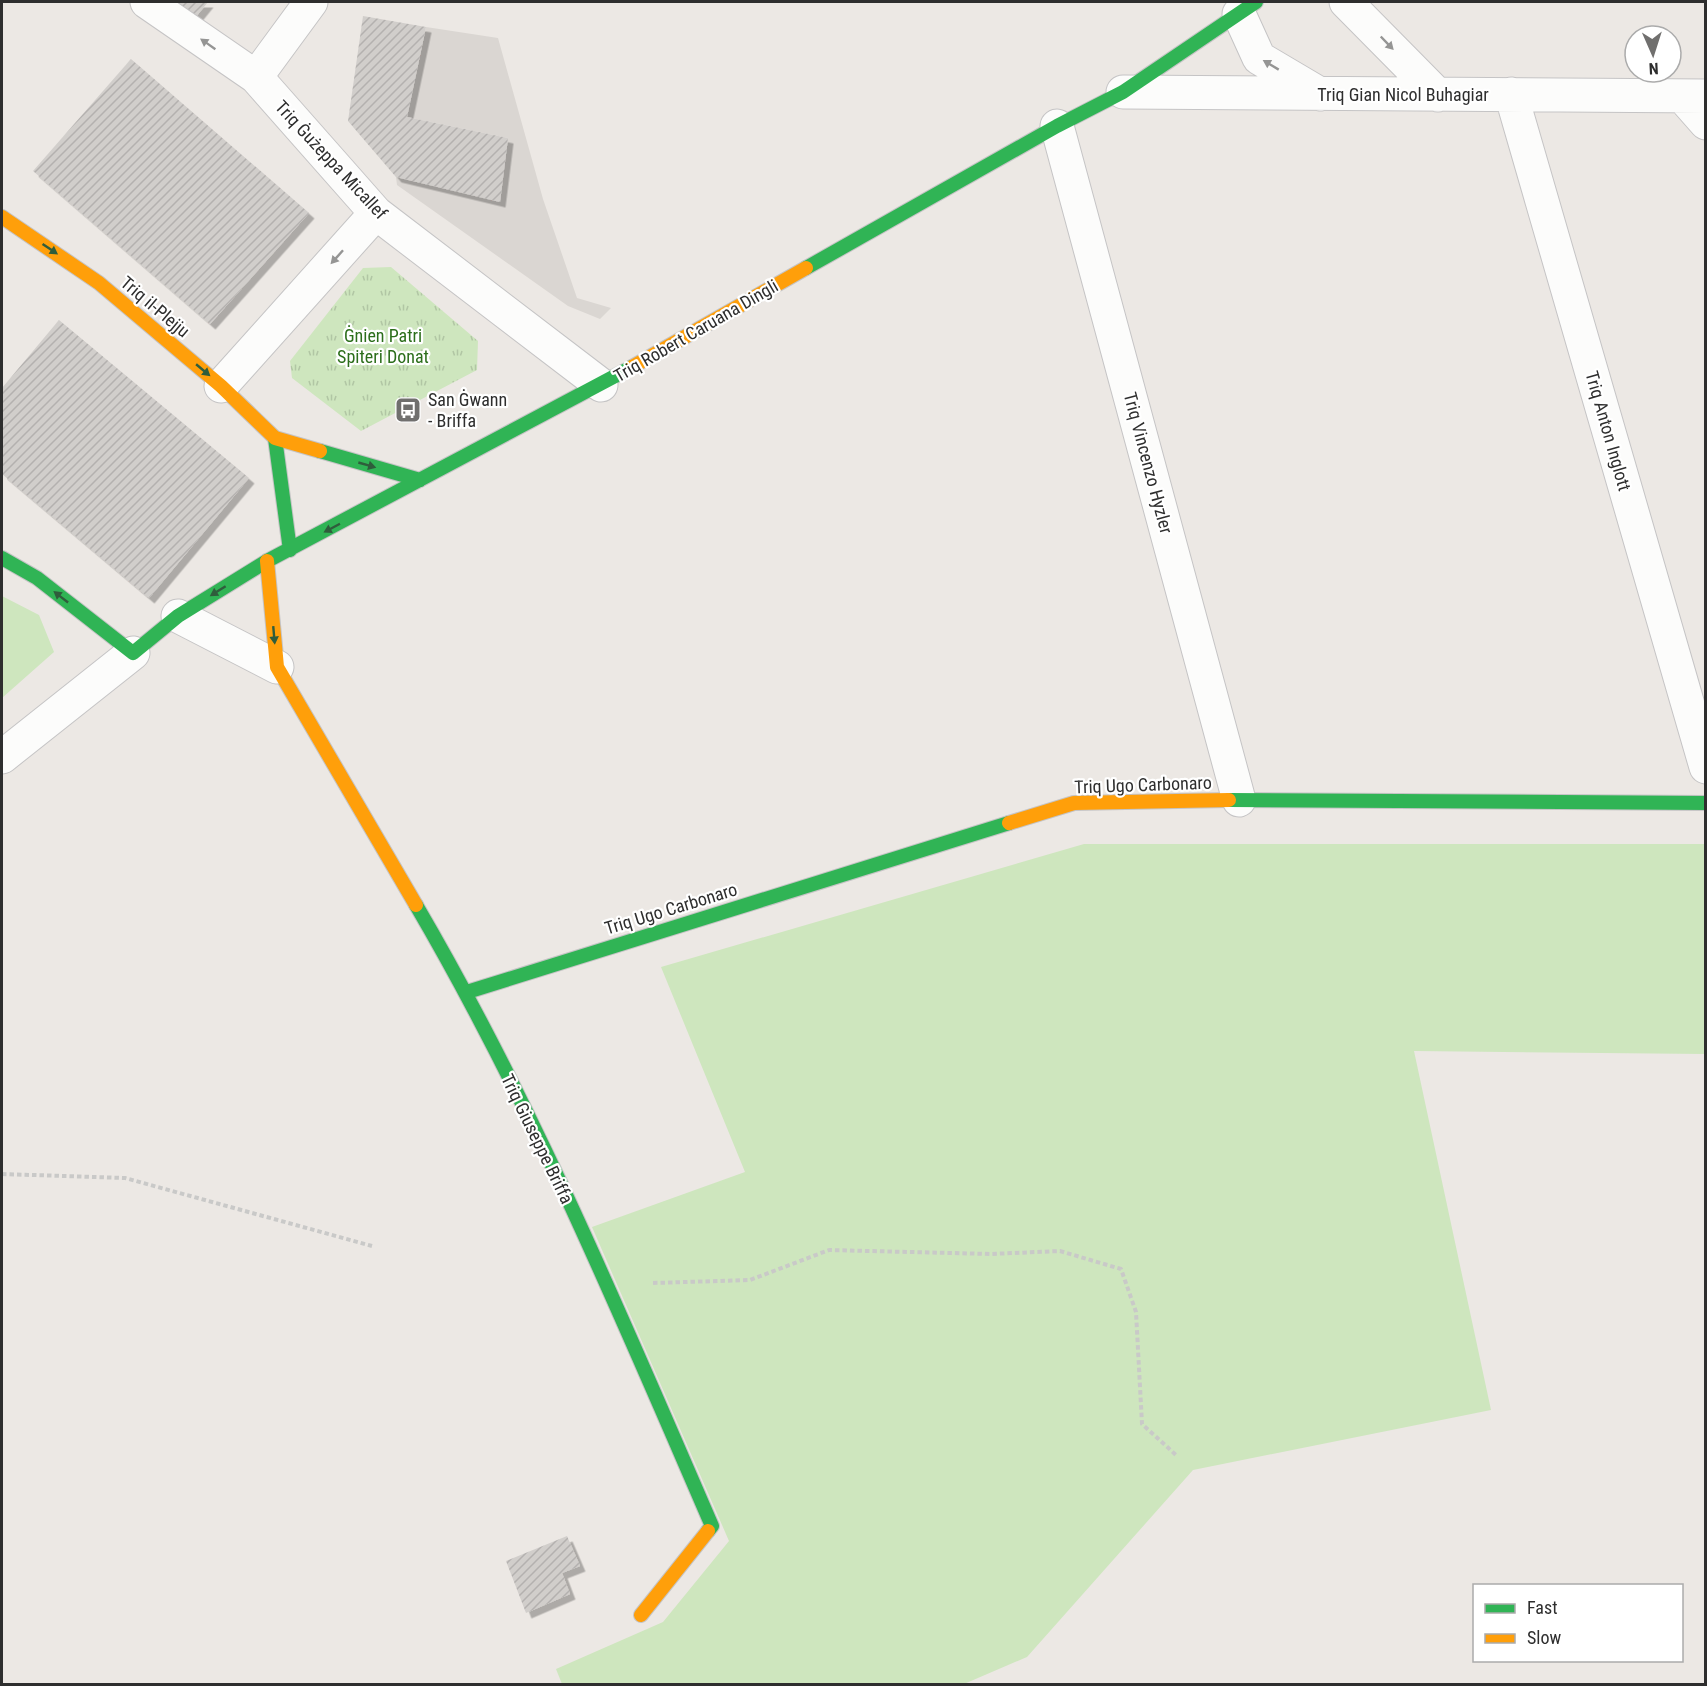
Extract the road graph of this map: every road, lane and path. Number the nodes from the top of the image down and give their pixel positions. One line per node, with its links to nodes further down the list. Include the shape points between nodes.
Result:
1 (147, 2): 5 (street, Triq Ġużeppa Micallef, one-way to 1)
2 (312, 2): 5 (street)
3 (1346, 2): 9 (street, one-way to 9)
4 (1247, 8): 6 (street, Triq Robert Caruana Dingli); 8 (street, one-way to 4, via 1259,58)
5 (256, 77): 13 (street, Triq Ġużeppa Micallef)
6 (1123, 92): 8 (street, Triq Gian Nicol Buhagiar); 12 (street, Triq Robert Caruana Dingli)
7 (1511, 94): 9 (street, Triq Gian Nicol Buhagiar); 10 (street, Triq Gian Nicol Buhagiar); 26 (street, Triq Anton Inglott)
8 (1321, 95): 9 (street, Triq Gian Nicol Buhagiar)
9 (1438, 95)
10 (1695, 97): 11 (street)
11 (1706, 123)
12 (1057, 126): 15 (street, Triq Robert Caruana Dingli); 27 (street, Triq Vincenzo Hyzler)
13 (376, 213): 15 (street, Triq Ġużeppa Micallef); 16 (street, one-way to 16)
14 (2, 217): 16 (street, Triq il-Plejju, one-way to 16, via 99,283)
15 (601, 385): 18 (street, Triq Robert Caruana Dingli)
16 (222, 386): 17 (street, Triq il-Plejju)
17 (275, 438): 18 (street, Triq il-Plejju, one-way to 18); 19 (street)
18 (420, 480): 19 (street, Triq Robert Caruana Dingli, one-way to 19)
19 (290, 550): 21 (street, Triq Robert Caruana Dingli)
20 (2, 558): 23 (street, one-way to 20, via 37,578)
21 (267, 561): 22 (street, Triq Robert Caruana Dingli, one-way to 22); 24 (street, Triq Giuseppe Briffa, one-way to 24)
22 (178, 616): 23 (street, Triq Robert Caruana Dingli); 24 (street)
23 (133, 653): 25 (street, Triq Robert Caruana Dingli)
24 (277, 667): 29 (street, Triq Giuseppe Briffa)
25 (2, 756)
26 (1706, 767)
27 (1239, 800): 28 (street, Triq Ugo Carbonaro); 29 (street, Triq Ugo Carbonaro, via 1074,803)
28 (1706, 803)
29 (467, 992): 32 (street, Triq Giuseppe Briffa)
30 (2, 1174): 31 (path, via 125,1178)
31 (372, 1246)
32 (607, 1284): 33 (path, via 750,1280 829,1250 991,1254 1060,1251 1121,1269 1136,1312 1142,1424); 34 (street, Triq Giuseppe Briffa, via 712,1526)
33 (1176, 1455)
34 (641, 1615)

